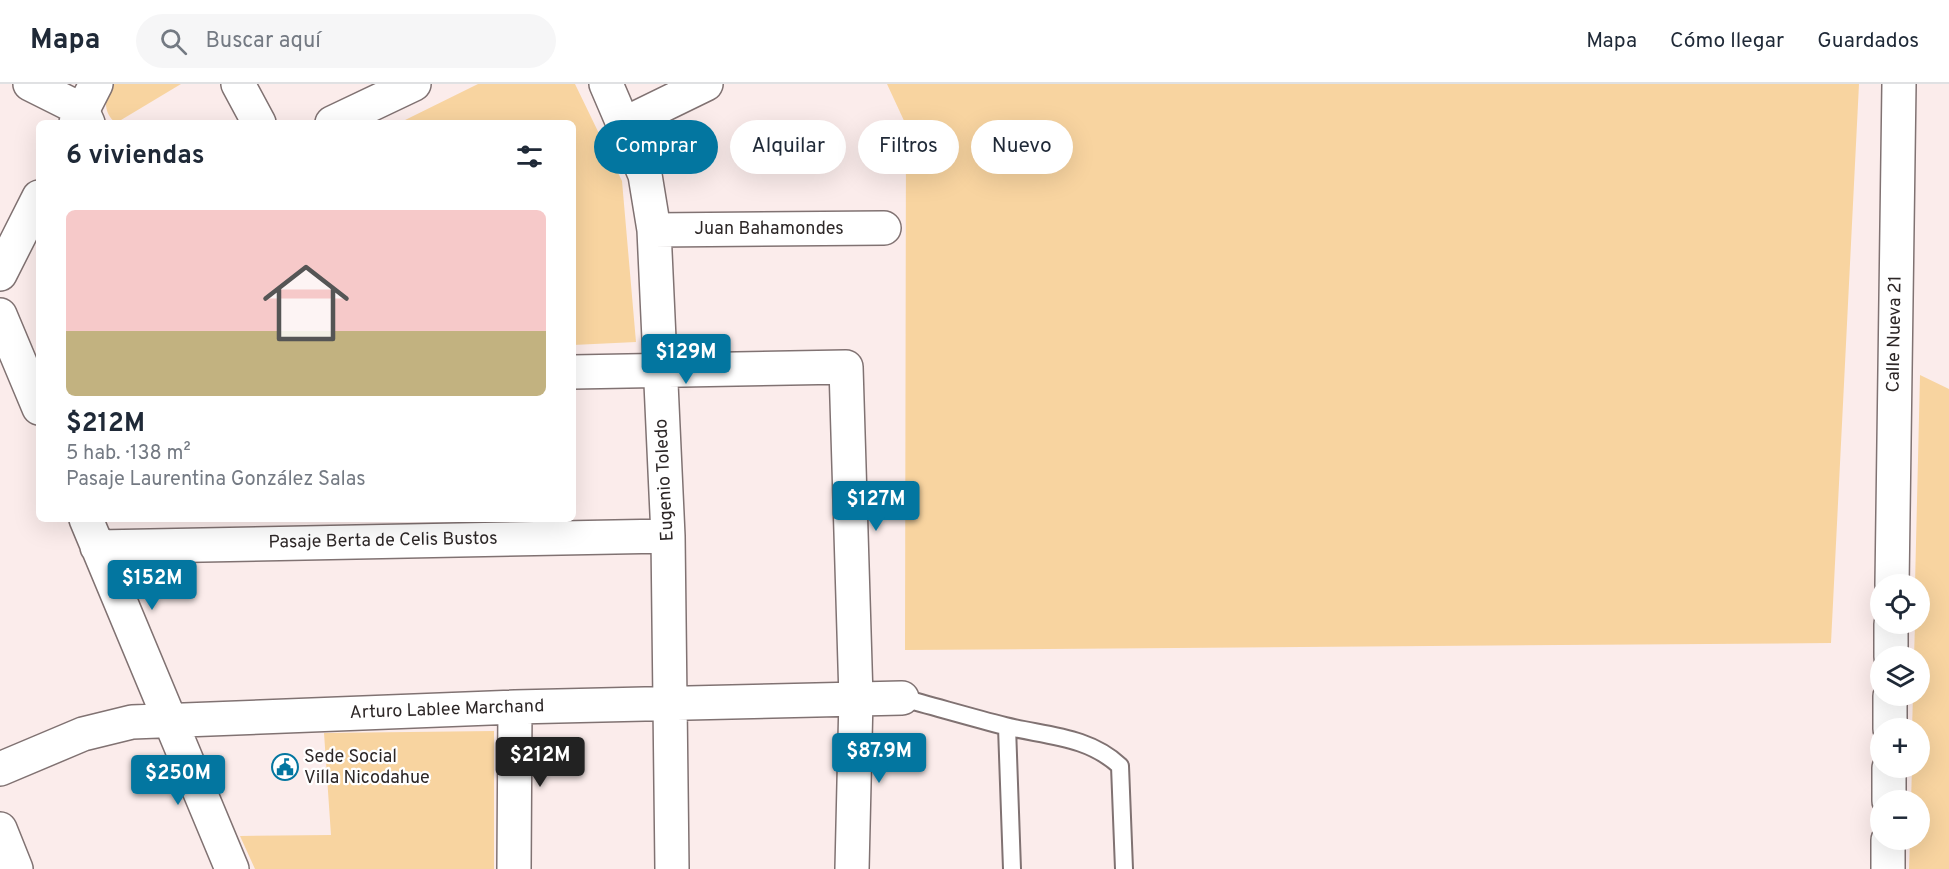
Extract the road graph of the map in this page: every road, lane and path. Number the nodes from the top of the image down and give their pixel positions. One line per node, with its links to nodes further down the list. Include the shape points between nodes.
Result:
1 (30, 84): 7 (street)
2 (238, 84): 8 (street)
3 (414, 84): 9 (street)
4 (606, 84): 10 (street, Eugenio Toledo)
5 (706, 84): 11 (street)
6 (1899, 84): 24 (street, Calle Nueva 21)
7 (86, 110)
8 (257, 120)
9 (338, 120)
10 (622, 120)
11 (632, 120)
12 (645, 174): 15 (street, Eugenio Toledo)
13 (36, 200): 16 (street)
14 (884, 228): 15 (street, Juan Bahamondes)
15 (654, 230): 19 (street, Eugenio Toledo)
16 (8, 240): 17 (street)
17 (0, 274)
18 (0, 315): 21 (street)
19 (660, 369): 20 (street); 23 (street, Eugenio Toledo); 25 (street, via 846,367)
20 (576, 372)
21 (36, 401)
22 (91, 533): 23 (street, Pasaje Berta de Celis Bustos); 29 (street)
23 (668, 536): 27 (street, Eugenio Toledo)
24 (1892, 574)
25 (856, 698): 26 (street, Arturo Lablee Marchand); 27 (street, Arturo Lablee Marchand); 38 (street)
26 (902, 698): 30 (lane)
27 (672, 705): 28 (street, Arturo Lablee Marchand); 37 (street, Eugenio Toledo)
28 (515, 707): 29 (street, Arturo Lablee Marchand); 36 (street)
29 (172, 723): 31 (street, Arturo Lablee Marchand, via 132,722 83,734); 35 (street)
30 (1007, 726): 39 (lane); 40 (lane, via 1086,742 1107,753 1120,766)
31 (0, 769)
32 (0, 829): 34 (street)
33 (1888, 850): 41 (street)
34 (16, 869)
35 (232, 869)
36 (514, 869)
37 (672, 869)
38 (852, 869)
39 (1012, 869)
40 (1124, 869)
41 (1888, 869)

